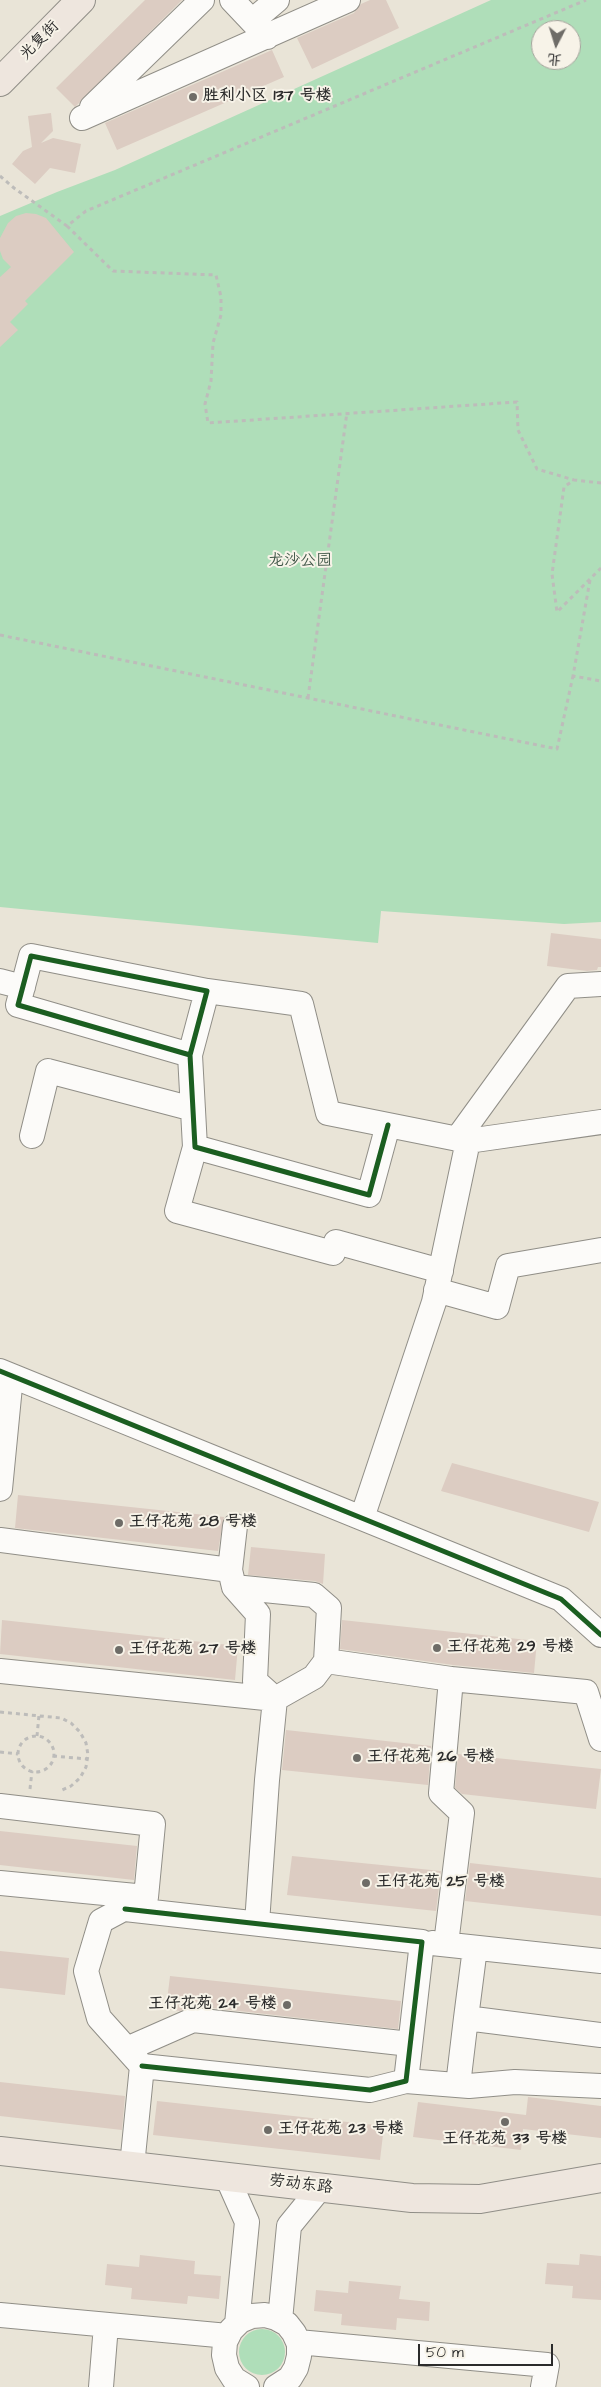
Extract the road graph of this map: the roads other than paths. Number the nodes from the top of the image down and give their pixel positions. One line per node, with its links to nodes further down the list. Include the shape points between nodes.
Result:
1 (81, 0): 8 (main road, 光复街)
2 (202, 0): 7 (street, via 82,118)
3 (232, 0): 7 (street)
4 (278, 0): 7 (street)
5 (348, 0): 6 (street)
6 (311, 7): 7 (street)
7 (259, 29)
8 (0, 82)
9 (0, 981): 11 (street)
10 (601, 984): 18 (street, via 568,986)
11 (22, 987): 12 (street, via 31,956); 13 (street, via 18,1004)
12 (207, 991): 13 (street); 16 (street, via 301,1004 328,1113)
13 (190, 1055): 14 (street)
14 (193, 1109): 17 (street, via 48,1071); 19 (street)
15 (601, 1122): 18 (street)
16 (388, 1125): 18 (street); 19 (street, via 369,1194)
17 (32, 1136)
18 (463, 1140): 21 (street)
19 (195, 1147): 21 (street, via 177,1210 333,1253 336,1242)
20 (601, 1250): 21 (street, via 508,1266 497,1307)
21 (439, 1280): 24 (street)
22 (6, 1374): 23 (street); 24 (street)
23 (0, 1489)
24 (362, 1518): 28 (street, via 561,1599)
25 (235, 1526): 27 (street)
26 (0, 1540): 27 (street)
27 (232, 1579): 29 (street, via 314,1595 329,1608); 32 (street, via 258,1614 255,1681)
28 (601, 1635)
29 (326, 1661): 31 (street); 32 (street, via 314,1677)
30 (0, 1671): 32 (street)
31 (451, 1679): 33 (street, via 586,1692); 40 (street, via 441,1793 462,1813)
32 (275, 1699): 38 (street)
33 (601, 1739)
34 (0, 1806): 36 (street, via 153,1824)
35 (0, 1883): 36 (street)
36 (146, 1897): 37 (street)
37 (124, 1908): 38 (street); 46 (street, via 101,1921 86,1971 99,2018)
38 (258, 1923): 39 (street)
39 (422, 1942): 40 (street); 45 (street)
40 (446, 1944): 41 (street)
41 (475, 1948): 42 (street); 43 (street)
42 (601, 1961)
43 (466, 2018): 44 (street); 48 (street)
44 (601, 2036)
45 (410, 2044): 46 (street, via 194,2020); 47 (street)
46 (135, 2058): 47 (street, via 370,2090); 51 (street)
47 (406, 2081): 48 (street)
48 (458, 2085): 49 (street, via 515,2082)
49 (601, 2086)
50 (0, 2151): 51 (main road, 劳动东路)
51 (132, 2166): 52 (main road, 劳动东路)
52 (226, 2177): 54 (main road, 劳动东路); 58 (street, via 247,2222)
53 (601, 2178): 54 (main road, 劳动东路, via 480,2199 412,2198)
54 (320, 2188): 56 (street, via 289,2226)
55 (0, 2315): 57 (street)
56 (280, 2320): 58 (street, via 265,2315 252,2316); 59 (street, via 294,2333)
57 (106, 2325): 58 (street); 60 (street)
58 (233, 2330): 61 (street, via 224,2355 227,2368 234,2379)
59 (298, 2342): 62 (street, via 300,2356 296,2368 290,2378); 63 (street, via 547,2365)
60 (101, 2387)
61 (247, 2387)
62 (276, 2387)
63 (543, 2387)

